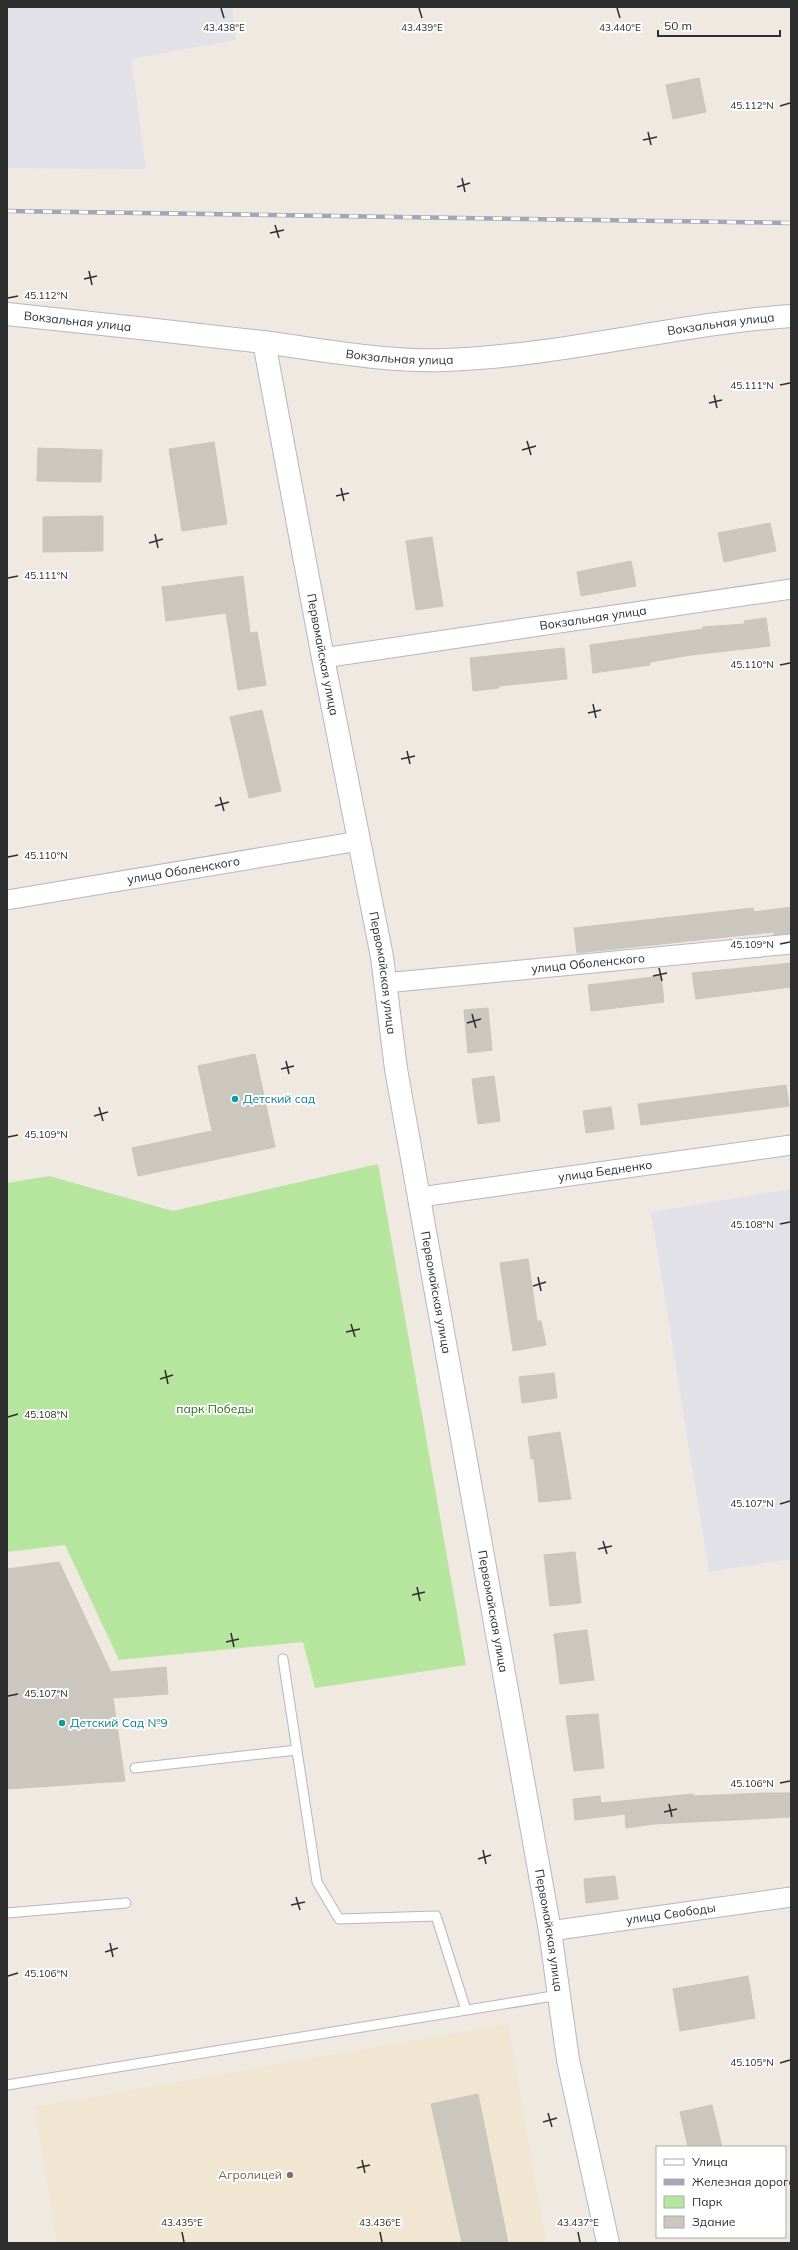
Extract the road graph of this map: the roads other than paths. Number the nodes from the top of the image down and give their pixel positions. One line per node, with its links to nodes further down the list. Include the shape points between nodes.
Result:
1 (7, 314): 3 (main road, Вокзальная улица)
2 (791, 316): 3 (main road, Вокзальная улица, via 671,329 596,344 518,355 443,360 351,355)
3 (264, 342): 5 (main road, Первомайская улица)
4 (791, 589): 5 (street, Вокзальная улица)
5 (323, 658): 6 (main road, Первомайская улица)
6 (359, 842): 7 (street, улица Оболенского); 9 (main road, Первомайская улица)
7 (7, 900)
8 (791, 944): 9 (street, улица Оболенского)
9 (385, 983): 11 (main road, Первомайская улица, via 396,1069)
10 (791, 1145): 11 (street, улица Бедненко)
11 (420, 1197): 18 (main road, Первомайская улица)
12 (283, 1659): 13 (lane)
13 (297, 1750): 14 (lane); 20 (lane, via 317,1882 339,1919 436,1916)
14 (135, 1768)
15 (791, 1897): 18 (street, улица Свободы)
16 (126, 1903): 17 (lane)
17 (7, 1913)
18 (550, 1931): 19 (main road, Первомайская улица)
19 (559, 1995): 20 (lane); 22 (main road, Первомайская улица, via 568,2060)
20 (466, 2010): 21 (lane)
21 (7, 2085)
22 (608, 2243)

